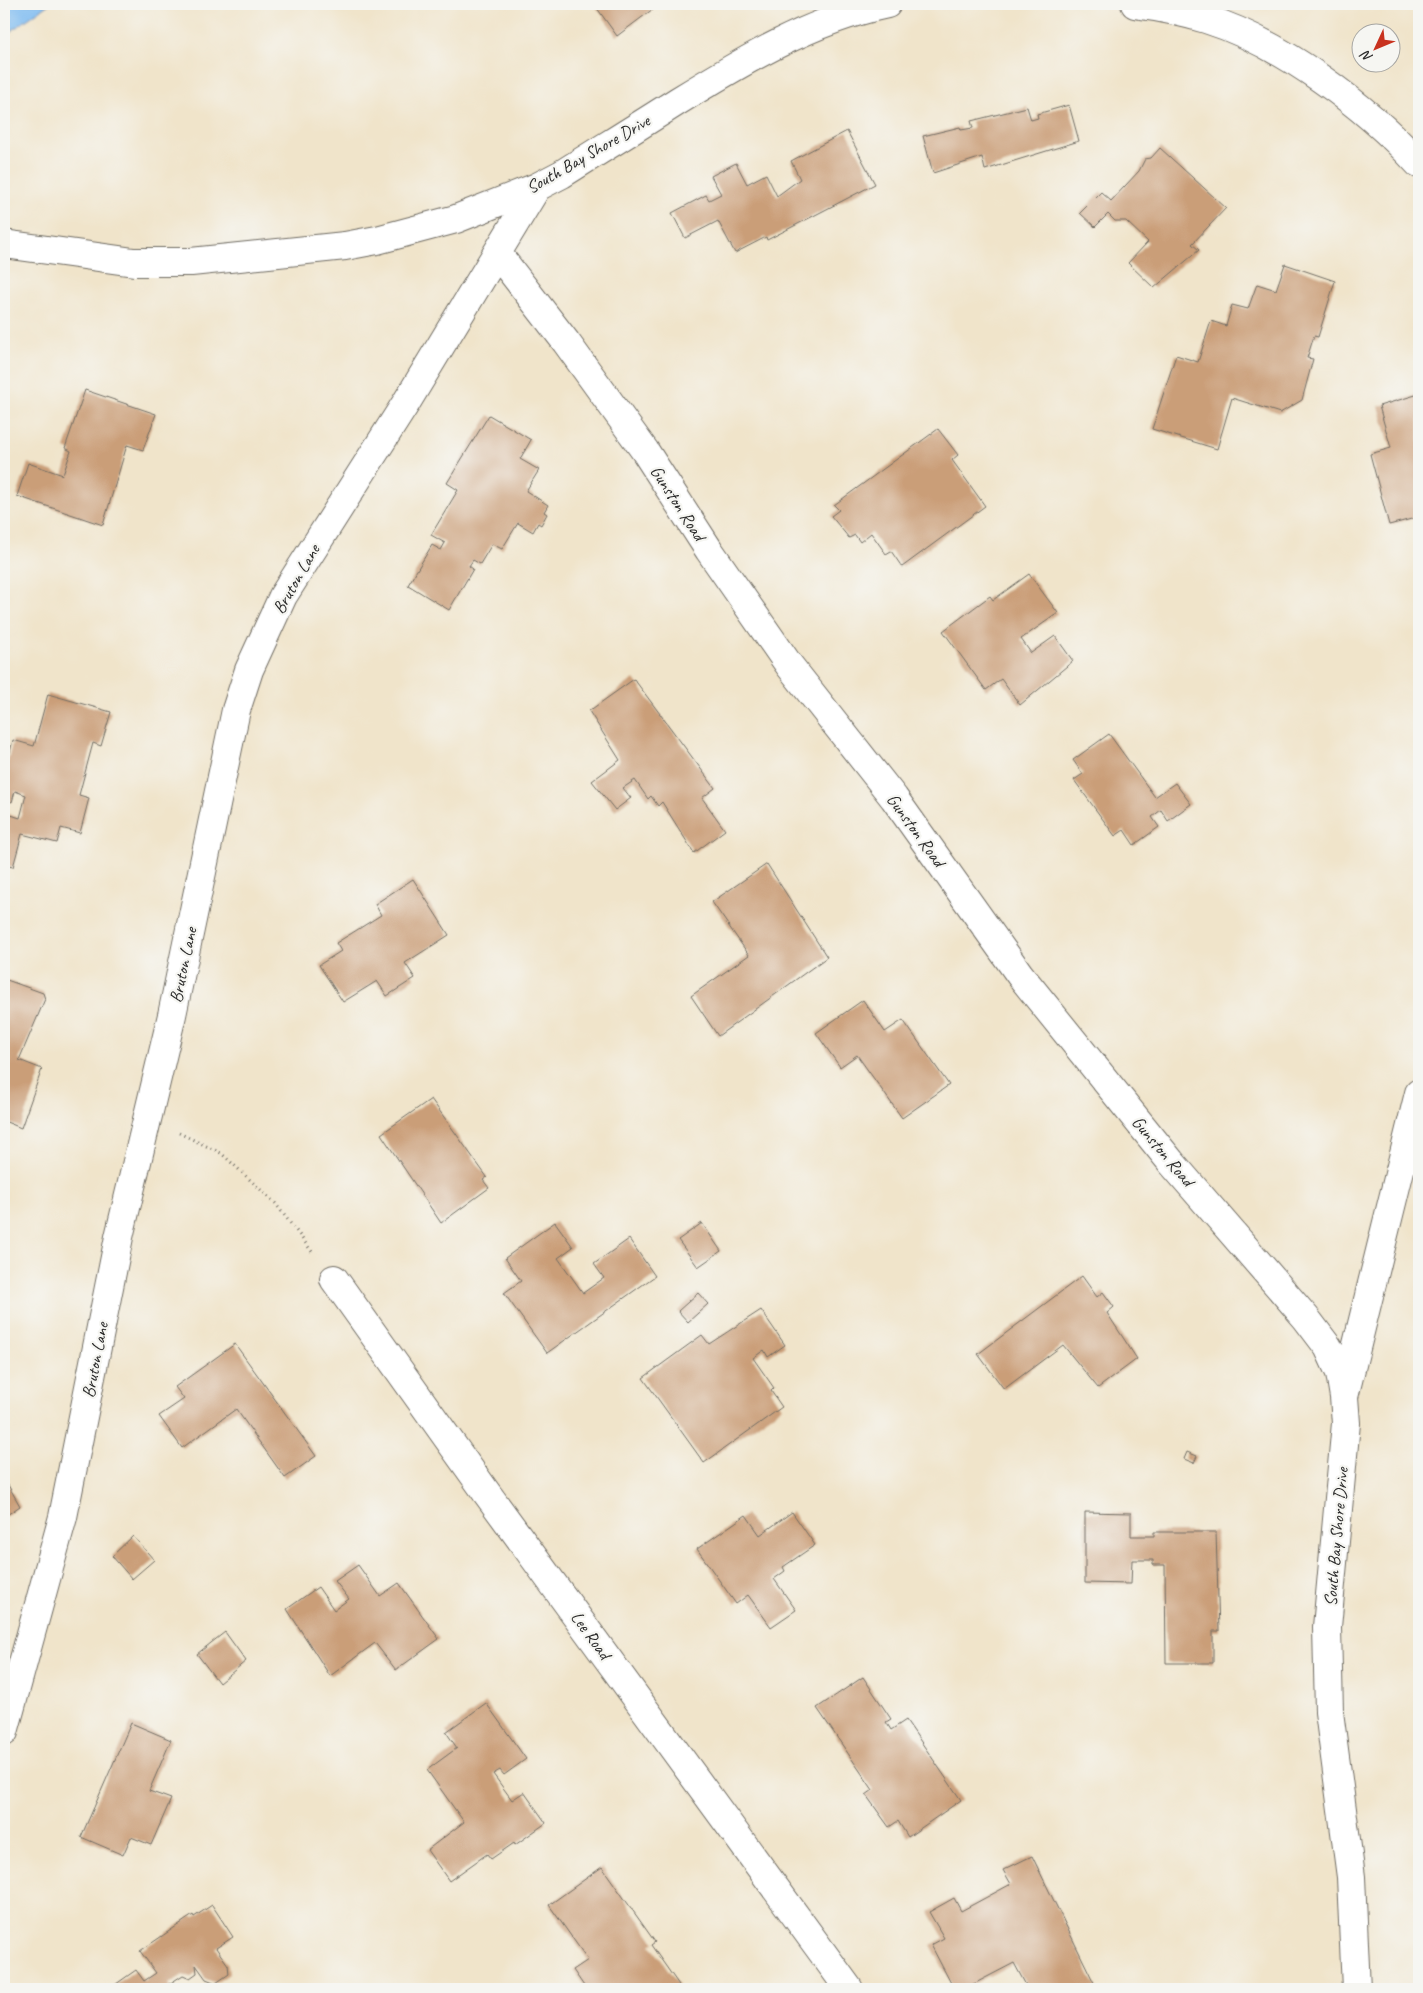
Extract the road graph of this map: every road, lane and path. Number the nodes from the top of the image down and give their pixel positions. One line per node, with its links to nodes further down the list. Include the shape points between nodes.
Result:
1 (887, 4): 4 (street, South Bay Shore Drive, via 866,8 793,36 720,75)
2 (1135, 4): 3 (street, via 1207,20 1282,54 1344,96 1397,140)
3 (1419, 164)
4 (537, 187): 5 (street, South Bay Shore Drive, via 456,219 344,246 191,262 134,262); 6 (street, Bruton Lane)
5 (4, 244)
6 (497, 253): 8 (street, Bruton Lane, via 283,596 249,670 236,710); 10 (street, Gunston Road, via 645,451 708,550 789,665 894,798 1020,975 1171,1162 1328,1347 1340,1374)
7 (1419, 1093): 10 (street, South Bay Shore Drive)
8 (146, 1126): 9 (path, via 175,1131 221,1153 274,1203); 11 (street, Bruton Lane, via 119,1237 64,1517)
9 (334, 1279): 12 (street, Lee Road)
10 (1344, 1397): 13 (street, South Bay Shore Drive, via 1346,1424 1327,1627 1329,1712 1351,1877)
11 (4, 1732)
12 (849, 1989)
13 (1356, 1989)

